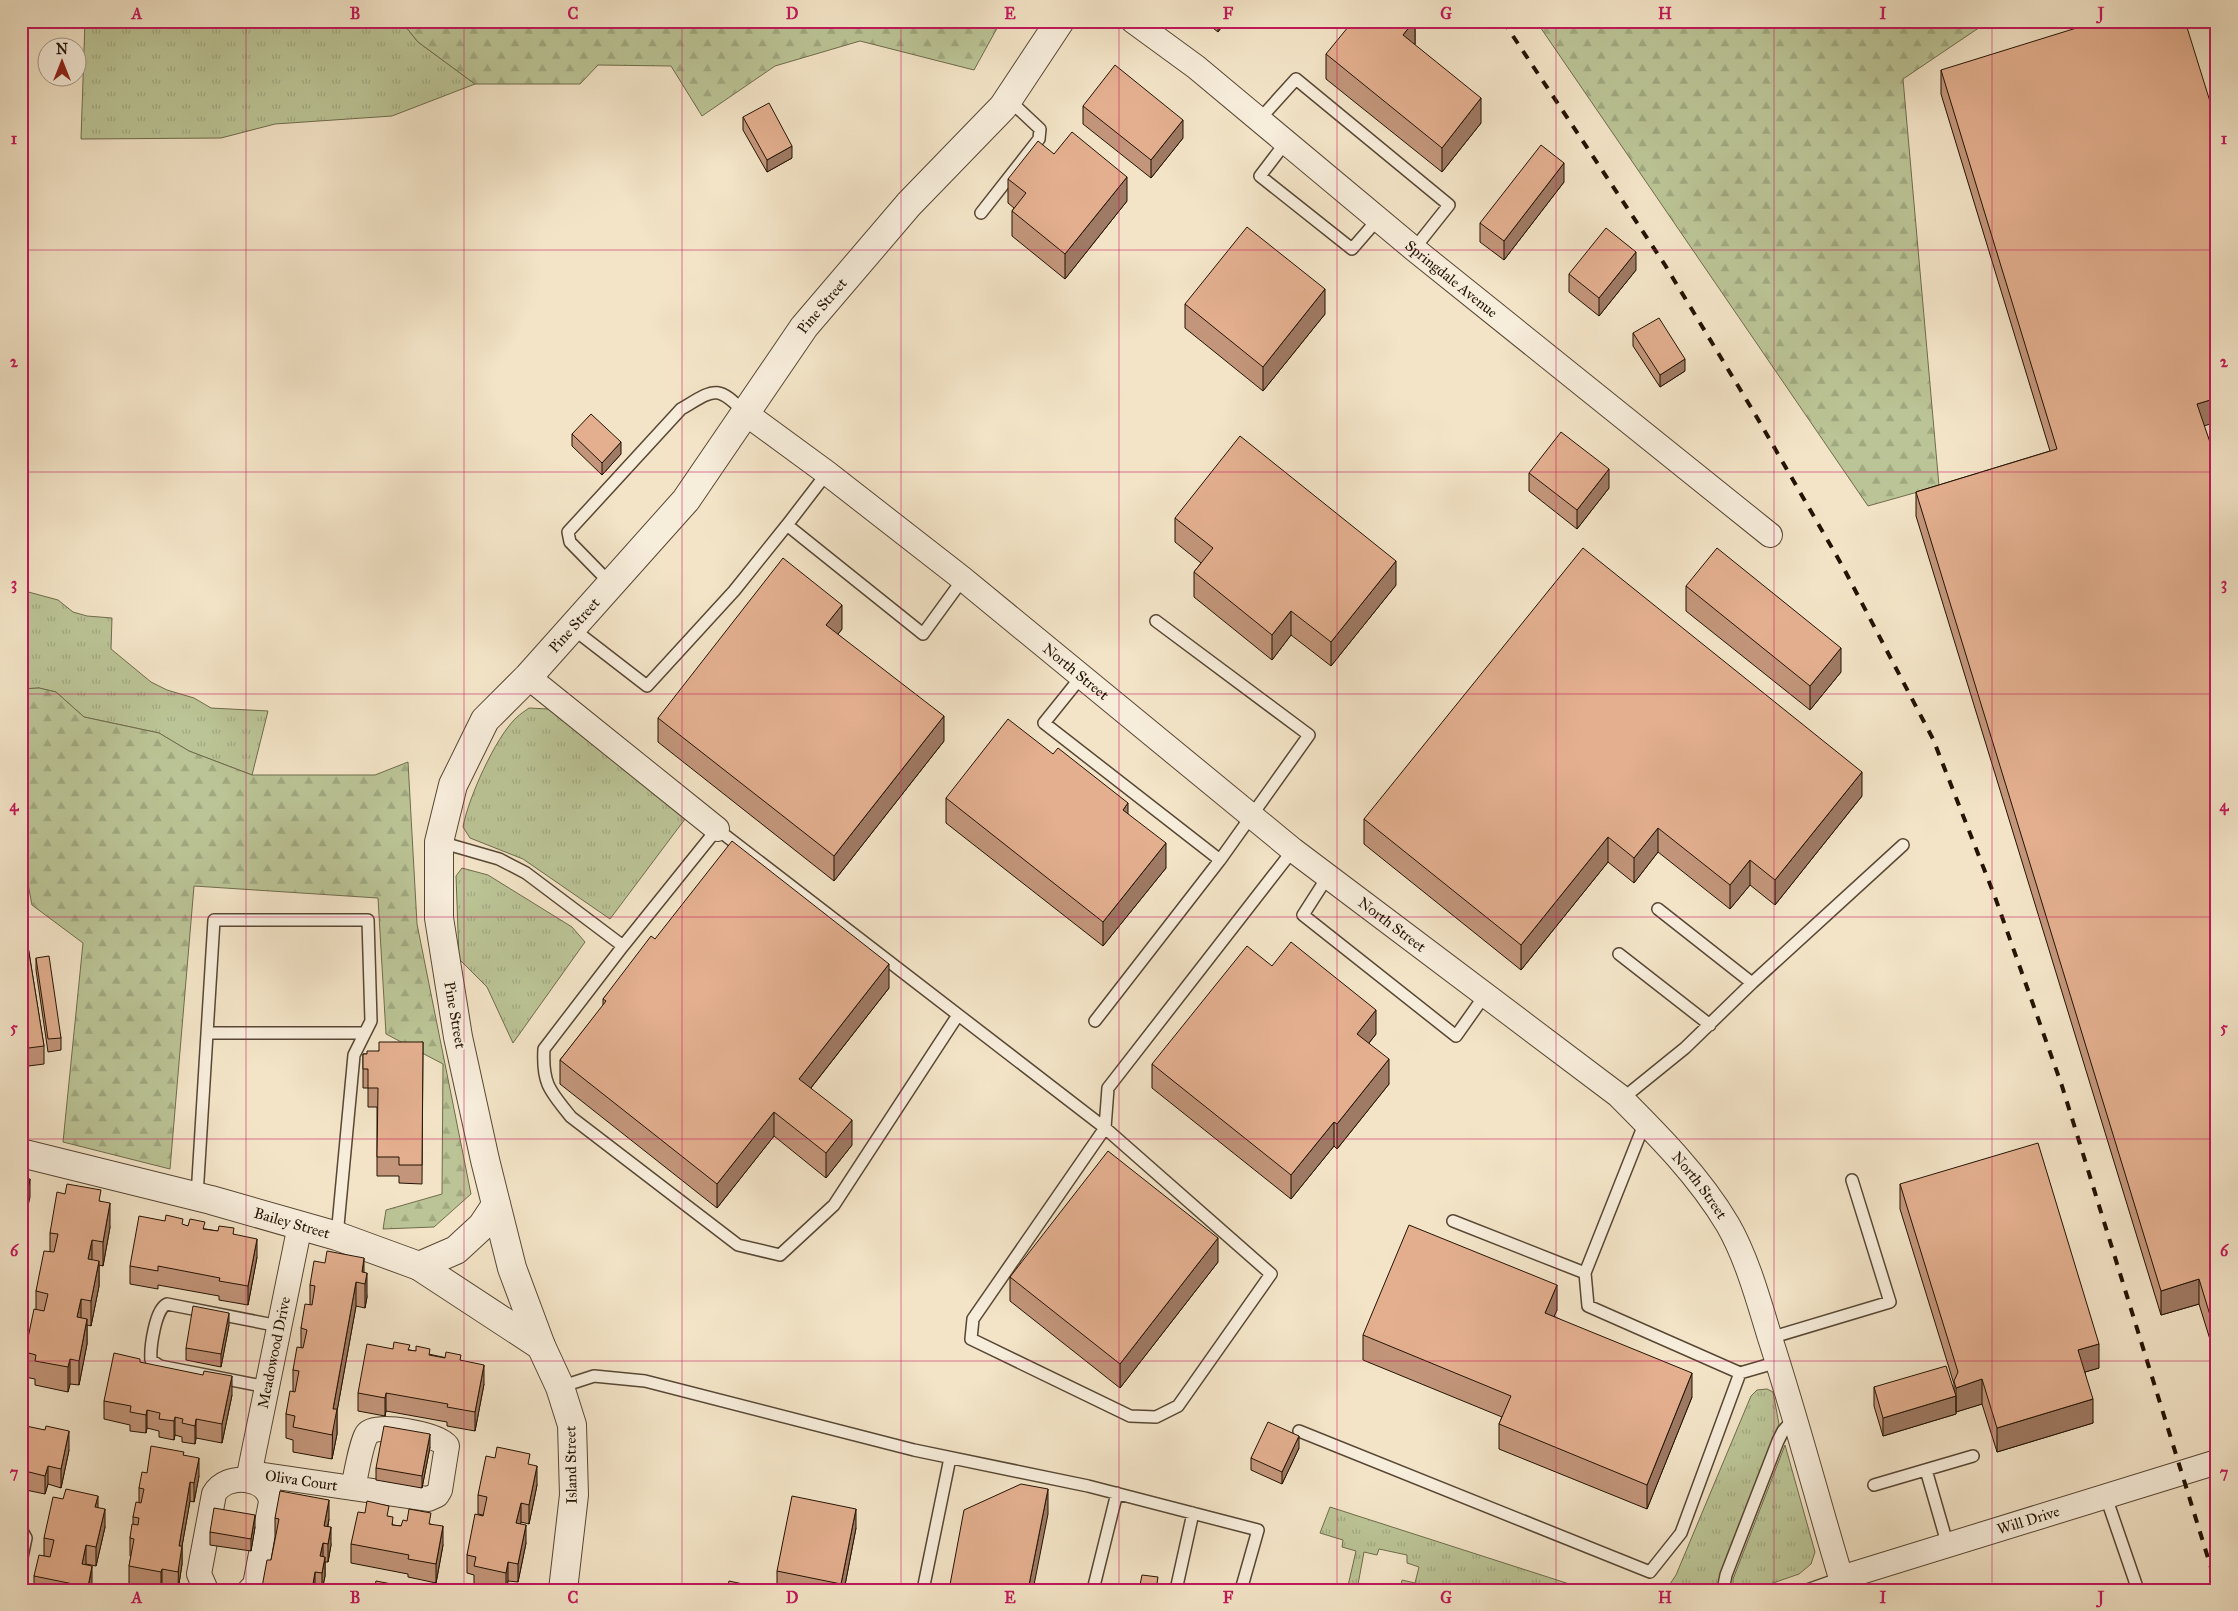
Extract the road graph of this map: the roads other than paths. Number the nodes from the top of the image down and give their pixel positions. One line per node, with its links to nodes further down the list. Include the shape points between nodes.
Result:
1 (1060, 21): 3 (street, Pine Street)
2 (1133, 21): 4 (street, Springdale Avenue)
3 (1008, 99): 6 (lane, via 1040,129 1039,140); 9 (street, Pine Street, via 909,204 804,327)
4 (1260, 120): 5 (street, Springdale Avenue); 8 (lane, via 1296,79 1449,205)
5 (1286, 142): 7 (street, Springdale Avenue); 7 (lane, via 1260,176 1352,250)
6 (981, 213)
7 (1378, 219): 8 (street, Springdale Avenue)
8 (1414, 249): 12 (street, Springdale Avenue)
9 (745, 413): 10 (street, North Street); 14 (street, Pine Street, via 686,500); 14 (lane, via 727,394 715,392 681,409 568,532 570,542)
10 (827, 473): 11 (lane); 13 (street, North Street)
11 (787, 525): 13 (lane, via 922,634); 16 (lane, via 734,592 647,686)
12 (1770, 535)
13 (962, 579): 18 (street, North Street)
14 (611, 584): 16 (street, Pine Street)
15 (1156, 621): 19 (lane, via 1309,735)
16 (572, 628): 17 (street, Pine Street)
17 (528, 677): 20 (street); 21 (street, Pine Street, via 485,720 453,785)
18 (1081, 677): 19 (street, North Street); 24 (lane, via 1044,723)
19 (1252, 817): 23 (street, North Street); 24 (lane)
20 (718, 829): 27 (lane); 31 (lane)
21 (439, 842): 27 (lane, via 499,859 526,873); 42 (street, Pine Street, via 439,918 446,964 458,1037)
22 (1903, 845): 29 (lane)
23 (1293, 850): 25 (street, North Street); 38 (lane, via 1108,1088)
24 (1220, 860): 32 (lane)
25 (1328, 876): 30 (street, North Street); 30 (lane, via 1303,915 1456,1036)
26 (1658, 908): 29 (lane)
27 (623, 946): 31 (lane, via 544,1049 542,1070 549,1091 571,1117 738,1246 780,1254 834,1205)
28 (1619, 954): 33 (lane)
29 (1752, 983): 33 (lane)
30 (1485, 995): 36 (street, North Street)
31 (958, 1015): 38 (lane)
32 (1095, 1022)
33 (1710, 1025): 36 (lane)
34 (208, 1033): 35 (lane); 35 (lane, via 214,920 368,920 371,1022); 41 (lane)
35 (365, 1033): 45 (lane, via 354,1055)
36 (1622, 1099): 37 (street, North Street)
37 (1645, 1122): 47 (lane); 49 (street, North Street, via 1690,1170 1728,1226 1753,1283)
38 (1105, 1128): 38 (lane, via 973,1319 971,1339 1130,1416 1156,1417 1178,1406 1271,1274)
39 (21, 1153): 41 (street, Bailey Street)
40 (1852, 1180): 49 (lane, via 1890,1302)
41 (197, 1196): 44 (street, Bailey Street)
42 (496, 1205): 46 (street, via 482,1226 456,1250); 50 (street, Pine Street, via 512,1268)
43 (1453, 1221): 47 (lane)
44 (300, 1225): 45 (street, Bailey Street); 48 (street, Meadowood Drive)
45 (337, 1236): 46 (street, Bailey Street)
46 (420, 1266): 50 (street, Bailey Street)
47 (1585, 1273): 52 (lane, via 1588,1306)
48 (279, 1326): 53 (street, Meadowood Drive); 53 (lane, via 167,1304 158,1315 151,1349 151,1360 160,1366)
49 (1770, 1338): 51 (street, North Street)
50 (541, 1346): 54 (street, Island Street)
51 (1778, 1362): 52 (lane); 55 (street, North Street)
52 (1740, 1373): 56 (lane, via 1682,1533 1650,1572)
53 (268, 1386): 61 (street, Meadowood Drive)
54 (560, 1387): 58 (lane, via 594,1376 645,1382); 73 (street, Island Street, via 572,1426 574,1460 574,1496)
55 (1795, 1417): 70 (street, North Street); 78 (lane, via 1778,1441)
56 (1299, 1430)
57 (1973, 1456): 60 (lane)
58 (950, 1458): 64 (lane); 74 (lane)
59 (2217, 1462): 65 (street, Will Drive)
60 (1926, 1470): 62 (lane); 68 (lane)
61 (249, 1476): 63 (street, Oliva Court); 71 (street, via 222,1485 214,1494 198,1574); 72 (street, via 264,1488 271,1502 255,1585)
62 (1874, 1485)
63 (353, 1488)
64 (1117, 1493): 66 (lane); 75 (lane)
65 (2106, 1497): 68 (street, Will Drive); 80 (lane)
66 (1193, 1513): 76 (lane); 77 (lane, via 1258,1530)
67 (21, 1529): 69 (lane, via 26,1538)
68 (1948, 1546): 70 (street, Will Drive)
69 (21, 1562)
70 (1841, 1584): 79 (lane)
71 (206, 1590)
72 (250, 1590)
73 (563, 1590)
74 (923, 1590)
75 (1093, 1590)
76 (1176, 1590)
77 (1241, 1590)
78 (1723, 1590)
79 (1807, 1590)
80 (2138, 1590)

